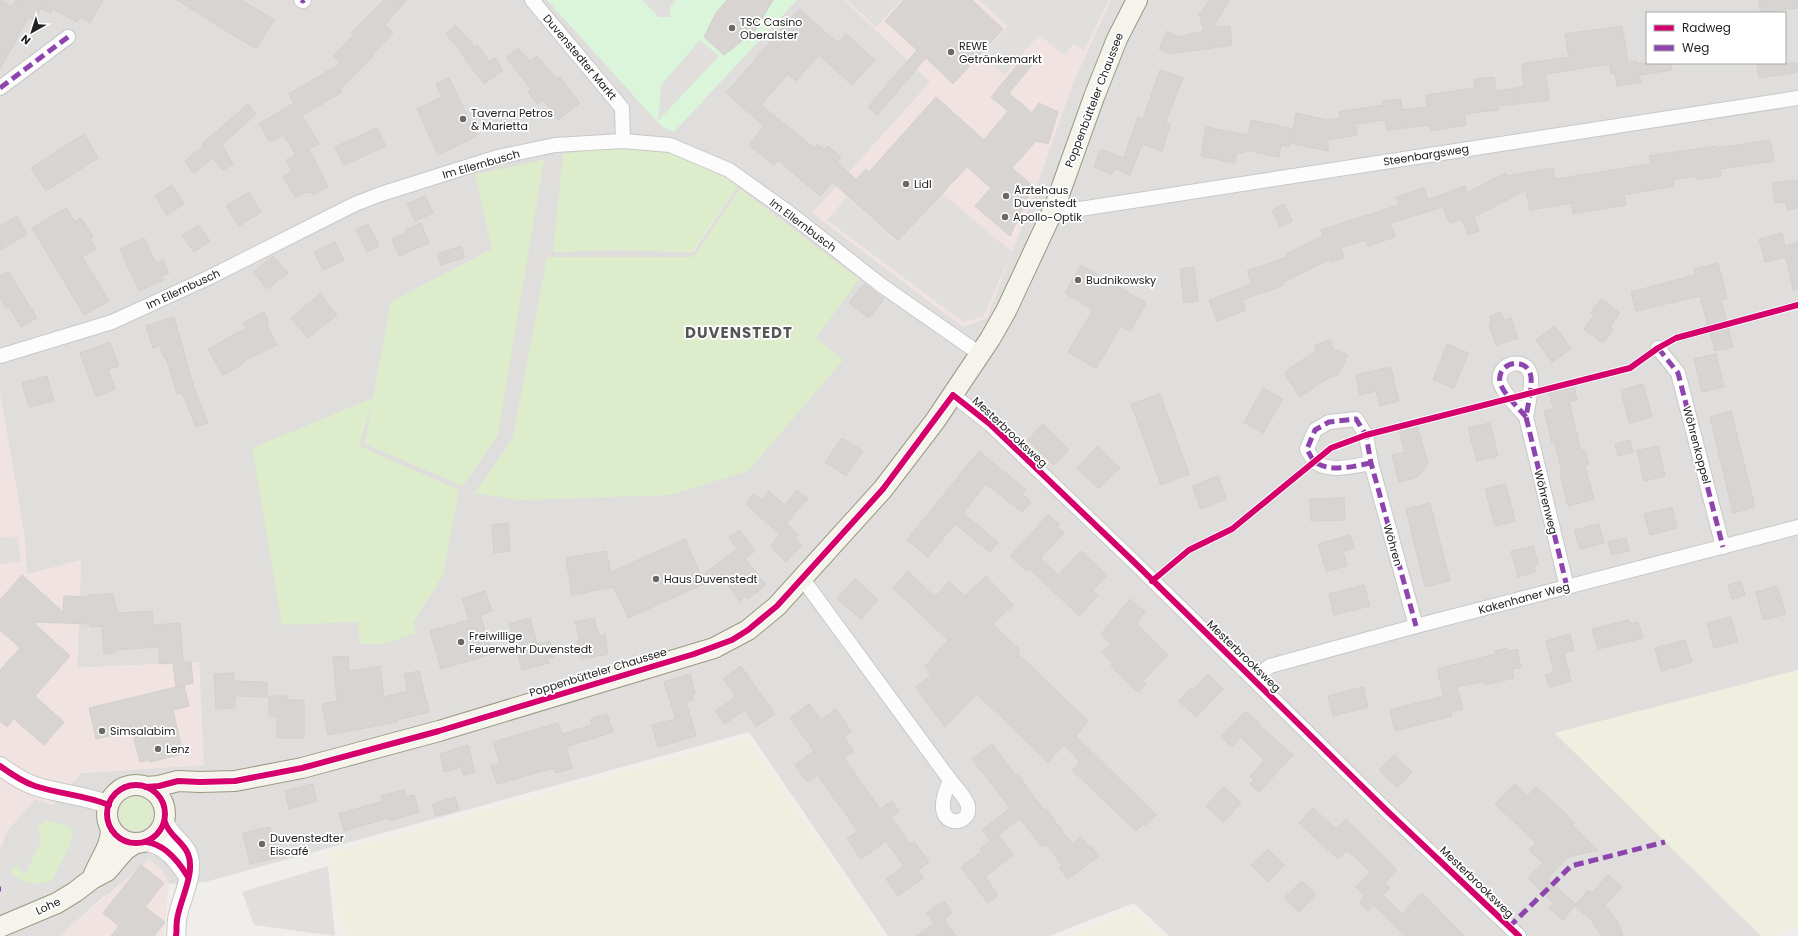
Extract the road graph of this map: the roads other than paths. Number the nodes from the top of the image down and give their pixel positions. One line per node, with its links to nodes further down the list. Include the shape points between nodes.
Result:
1 (532, 0): 6 (street, Duvenstedter Markt, via 622,108)
2 (1137, 0): 7 (main road, Poppenbütteler Chaussee, via 1117,39)
3 (68, 37): 4 (street)
4 (0, 88)
5 (1798, 98): 7 (street, Steenbargsweg, via 1080,209)
6 (623, 141): 9 (street, Im Ellernbusch, via 670,145 729,170 788,212 881,285); 10 (street, Im Ellernbusch, via 555,146 498,156 381,194 355,204 204,280 112,322)
7 (1055, 206): 9 (main road, Poppenbütteler Chaussee, via 1006,311)
8 (1658, 348): 15 (street, Wöhrenkoppel, via 1678,373)
9 (980, 354): 11 (main road, Poppenbütteler Chaussee)
10 (0, 356)
11 (953, 395): 16 (main road, Poppenbütteler Chaussee, via 883,489); 19 (street, Mesterbrooksweg, via 996,430)
12 (1526, 417): 17 (street, Wöhrenweg)
13 (1370, 463): 13 (street, Wöhren, via 1366,435 1356,419 1329,422 1315,430 1307,449 1314,461 1328,467 1350,467); 18 (street, Wöhren)
14 (1798, 527): 15 (street, Kakenhaner Weg)
15 (1723, 547): 17 (street, Kakenhaner Weg)
16 (802, 578): 21 (street); 22 (main road, Poppenbütteler Chaussee, via 763,618 732,640 714,648 439,731 302,768 235,781)
17 (1567, 587): 18 (street, Kakenhaner Weg)
18 (1416, 626): 19 (street, Kakenhaner Weg, via 1270,666)
19 (1253, 679): 32 (street, Mesterbrooksweg)
20 (0, 766): 24 (street, via 34,786 89,798)
21 (950, 780)
22 (200, 782): 23 (main road, Poppenbütteler Chaussee, via 178,781); 25 (main road, via 174,799)
23 (146, 787): 24 (main road, via 133,785 124,788 113,796); 25 (main road, via 159,796 164,804)
24 (108, 805): 26 (main road, via 107,817)
25 (165, 818): 27 (main road, via 159,833); 28 (street, via 170,834 189,855)
26 (111, 829): 27 (main road, via 122,840); 29 (main road, Lohe, via 109,846)
27 (140, 843): 28 (street, via 155,844 163,849); 29 (main road, Lohe, via 125,850 107,871)
28 (188, 877): 31 (street, via 177,919)
29 (92, 879): 30 (main road, Lohe, via 57,903)
30 (0, 928)
31 (176, 936)
32 (1519, 936)

